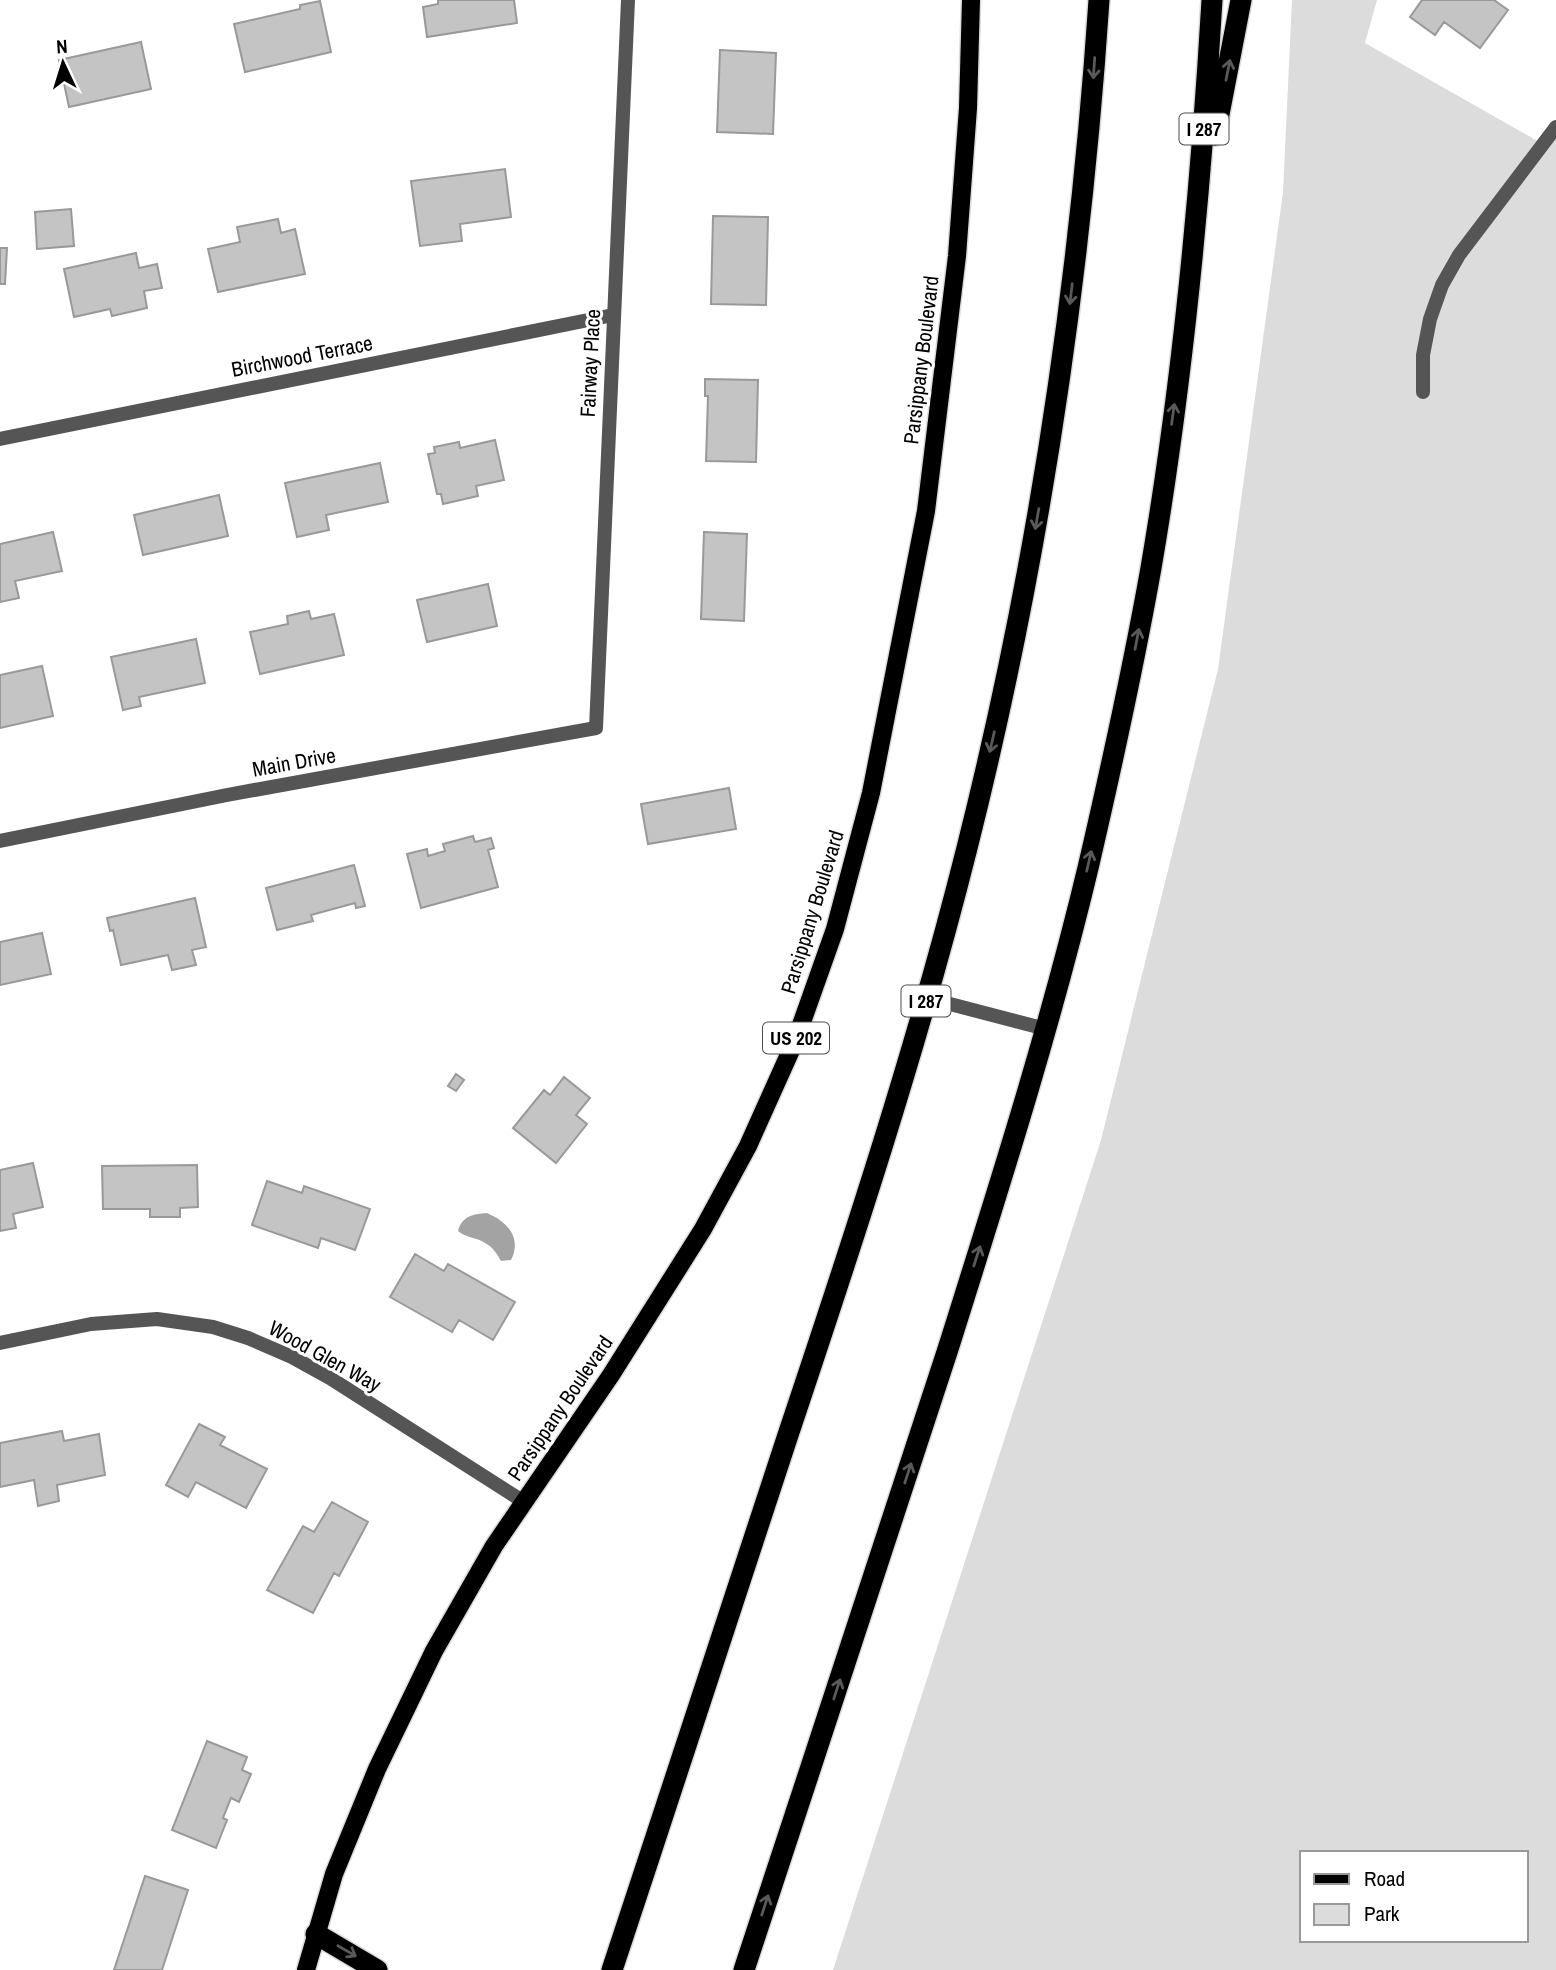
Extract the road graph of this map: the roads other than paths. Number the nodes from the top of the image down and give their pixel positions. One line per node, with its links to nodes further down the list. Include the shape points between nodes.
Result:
1 (628, 0): 8 (street, Fairway Place)
2 (971, 0): 16 (main road, Parsippany Boulevard / US 202, via 957,256 926,512 871,793 835,929 796,1039 748,1146 703,1229)
3 (1099, 0): 13 (highway, I 287, one-way to 13, via 1077,244 1034,538 997,721)
4 (1212, 0): 7 (highway, I 287)
5 (1241, 0): 7 (highway, one-way to 5)
6 (1556, 127): 9 (street, via 1459,255 1442,285 1425,343)
7 (1192, 257): 14 (highway, I 287, one-way to 7, via 1093,846 1151,568)
8 (614, 315): 10 (street, Birchwood Terrace); 11 (street, Fairway Place)
9 (1423, 392)
10 (0, 439)
11 (596, 728): 12 (street, Main Drive)
12 (0, 841)
13 (927, 999): 14 (street); 20 (highway, I 287, via 837,1291)
14 (1046, 1029): 21 (highway, I 287, one-way to 14, via 909,1469)
15 (0, 1343): 16 (street, Wood Glen Way, via 91,1324 157,1319 212,1327 292,1357 330,1378)
16 (524, 1502): 17 (main road, Parsippany Boulevard / US 202, via 434,1651 334,1874)
17 (316, 1934): 18 (main road, Parsippany Boulevard / US 202); 19 (highway, one-way to 19)
18 (306, 1970)
19 (377, 1970)
20 (612, 1970)
21 (744, 1970)

